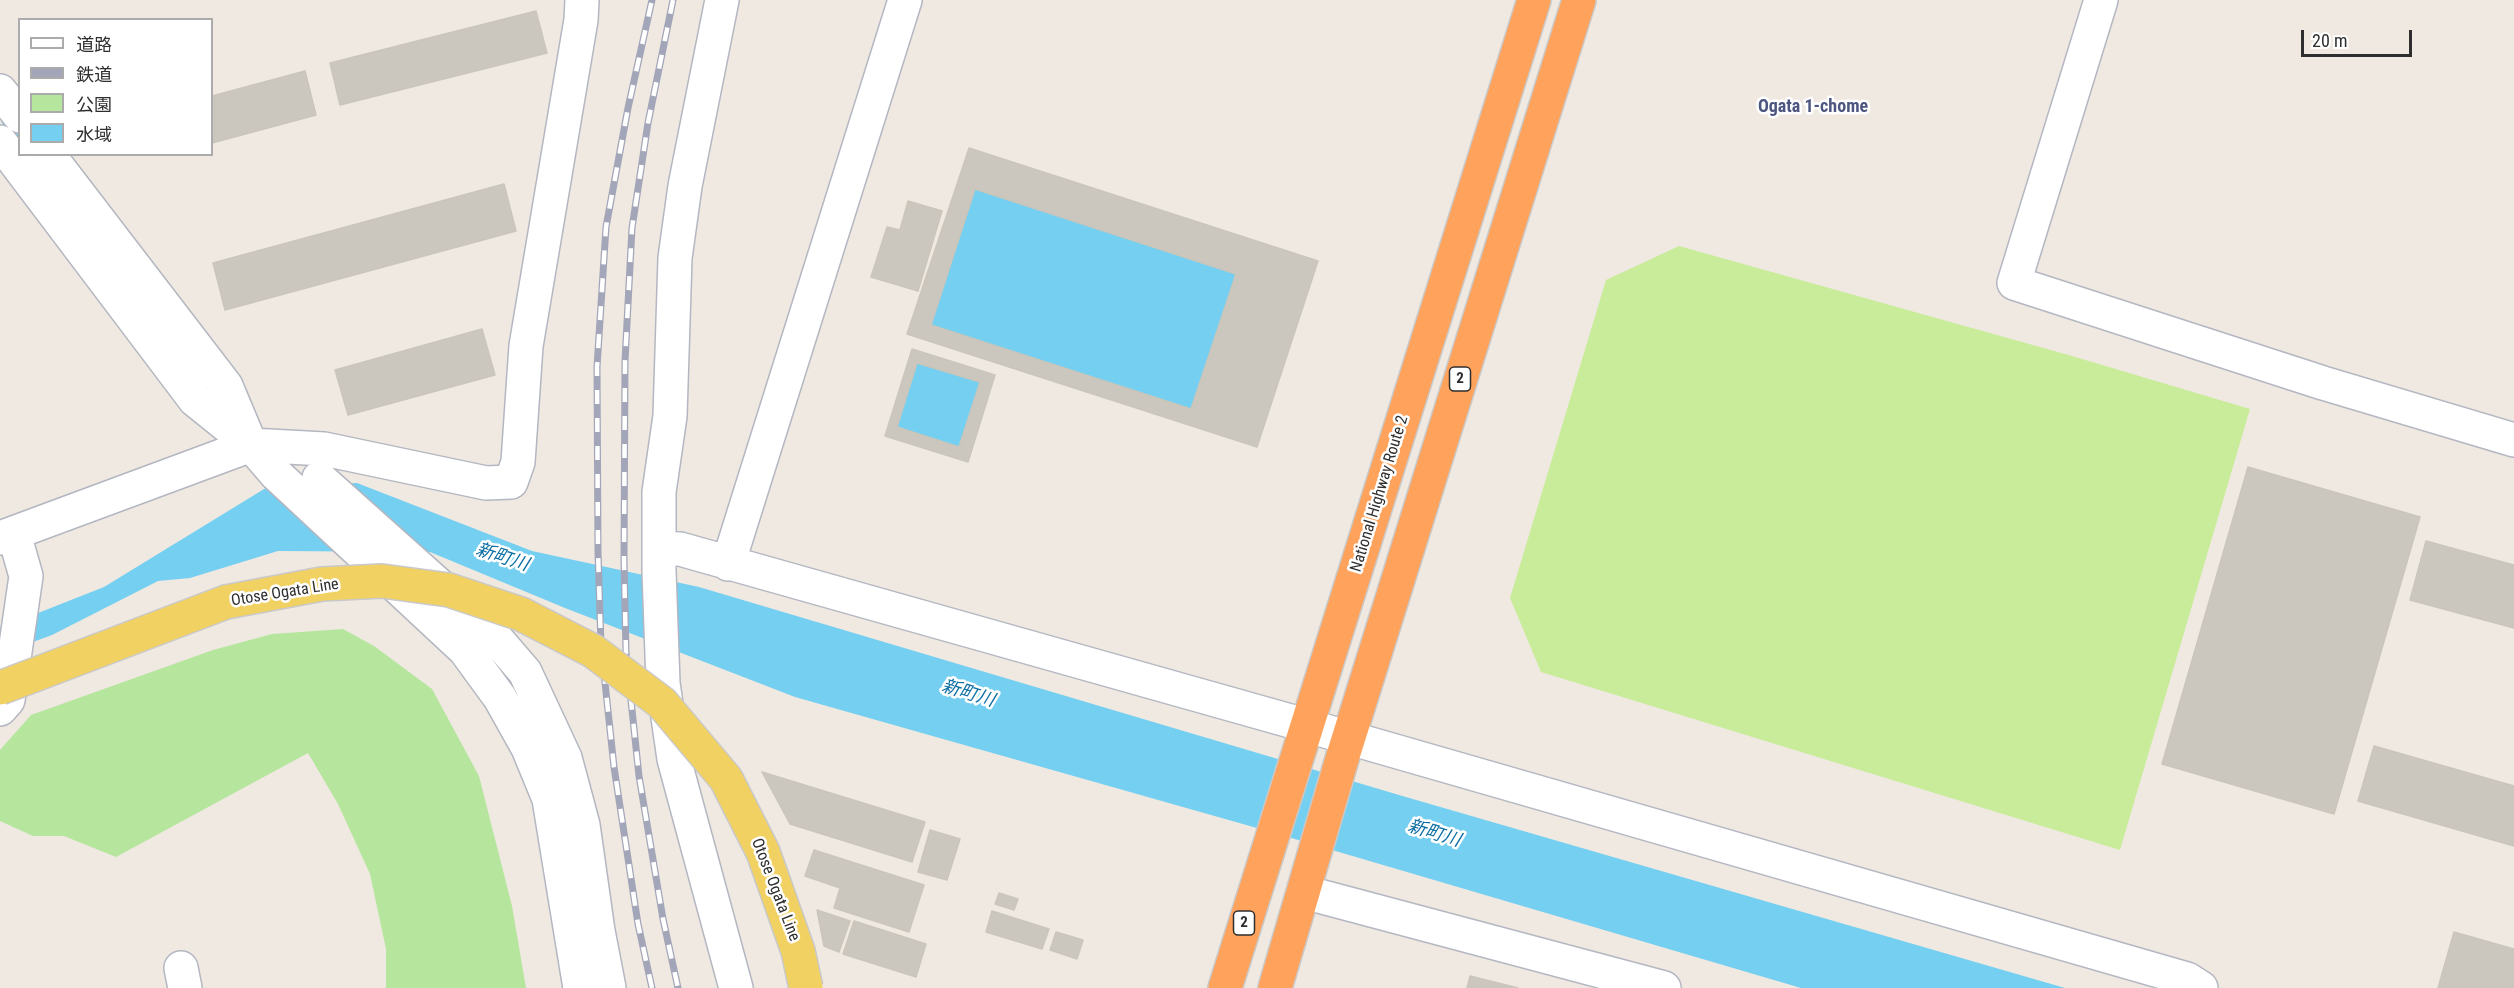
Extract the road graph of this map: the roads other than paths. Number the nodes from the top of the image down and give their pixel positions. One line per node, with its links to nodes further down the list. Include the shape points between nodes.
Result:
1 (582, 0): 12 (street, via 526,346 518,462 511,482 486,483 324,448)
2 (722, 0): 15 (street, via 684,186 675,258 670,416 659,492)
3 (905, 0): 16 (street)
4 (1534, 0): 19 (highway, National Highway Route 2 / 2)
5 (1579, 0): 20 (highway, 2)
6 (2102, 0): 11 (street, via 2014,284)
7 (0, 91): 8 (street)
8 (18, 114)
9 (0, 142): 12 (street, via 195,400)
10 (50, 156): 12 (street, via 226,386)
11 (2514, 440)
12 (251, 446): 14 (street); 23 (street, via 276,474 465,650 500,698 528,748 549,799)
13 (319, 478): 24 (street, via 488,629 525,672 565,758 584,825)
14 (12, 543): 17 (street, via 26,576)
15 (659, 559): 16 (street, via 680,549); 25 (street, via 663,683 674,759)
16 (728, 564): 19 (street)
17 (6, 682): 18 (street, via 8,700); 26 (main road, Otose Ogata Line, bridge, via 226,602 322,584 382,581 449,590 521,614 593,651 662,703 726,779 763,852 798,951)
18 (0, 709)
19 (1304, 737): 20 (street); 27 (highway, National Highway Route 2 / 2)
20 (1345, 748): 21 (highway, 2); 30 (street, via 2187,979)
21 (1307, 880): 22 (street); 28 (highway, 2)
22 (1587, 977): 29 (street)
23 (580, 988)
24 (609, 988)
25 (736, 988)
26 (806, 988)
27 (1225, 988)
28 (1275, 988)
29 (1664, 988)
30 (2200, 988)

